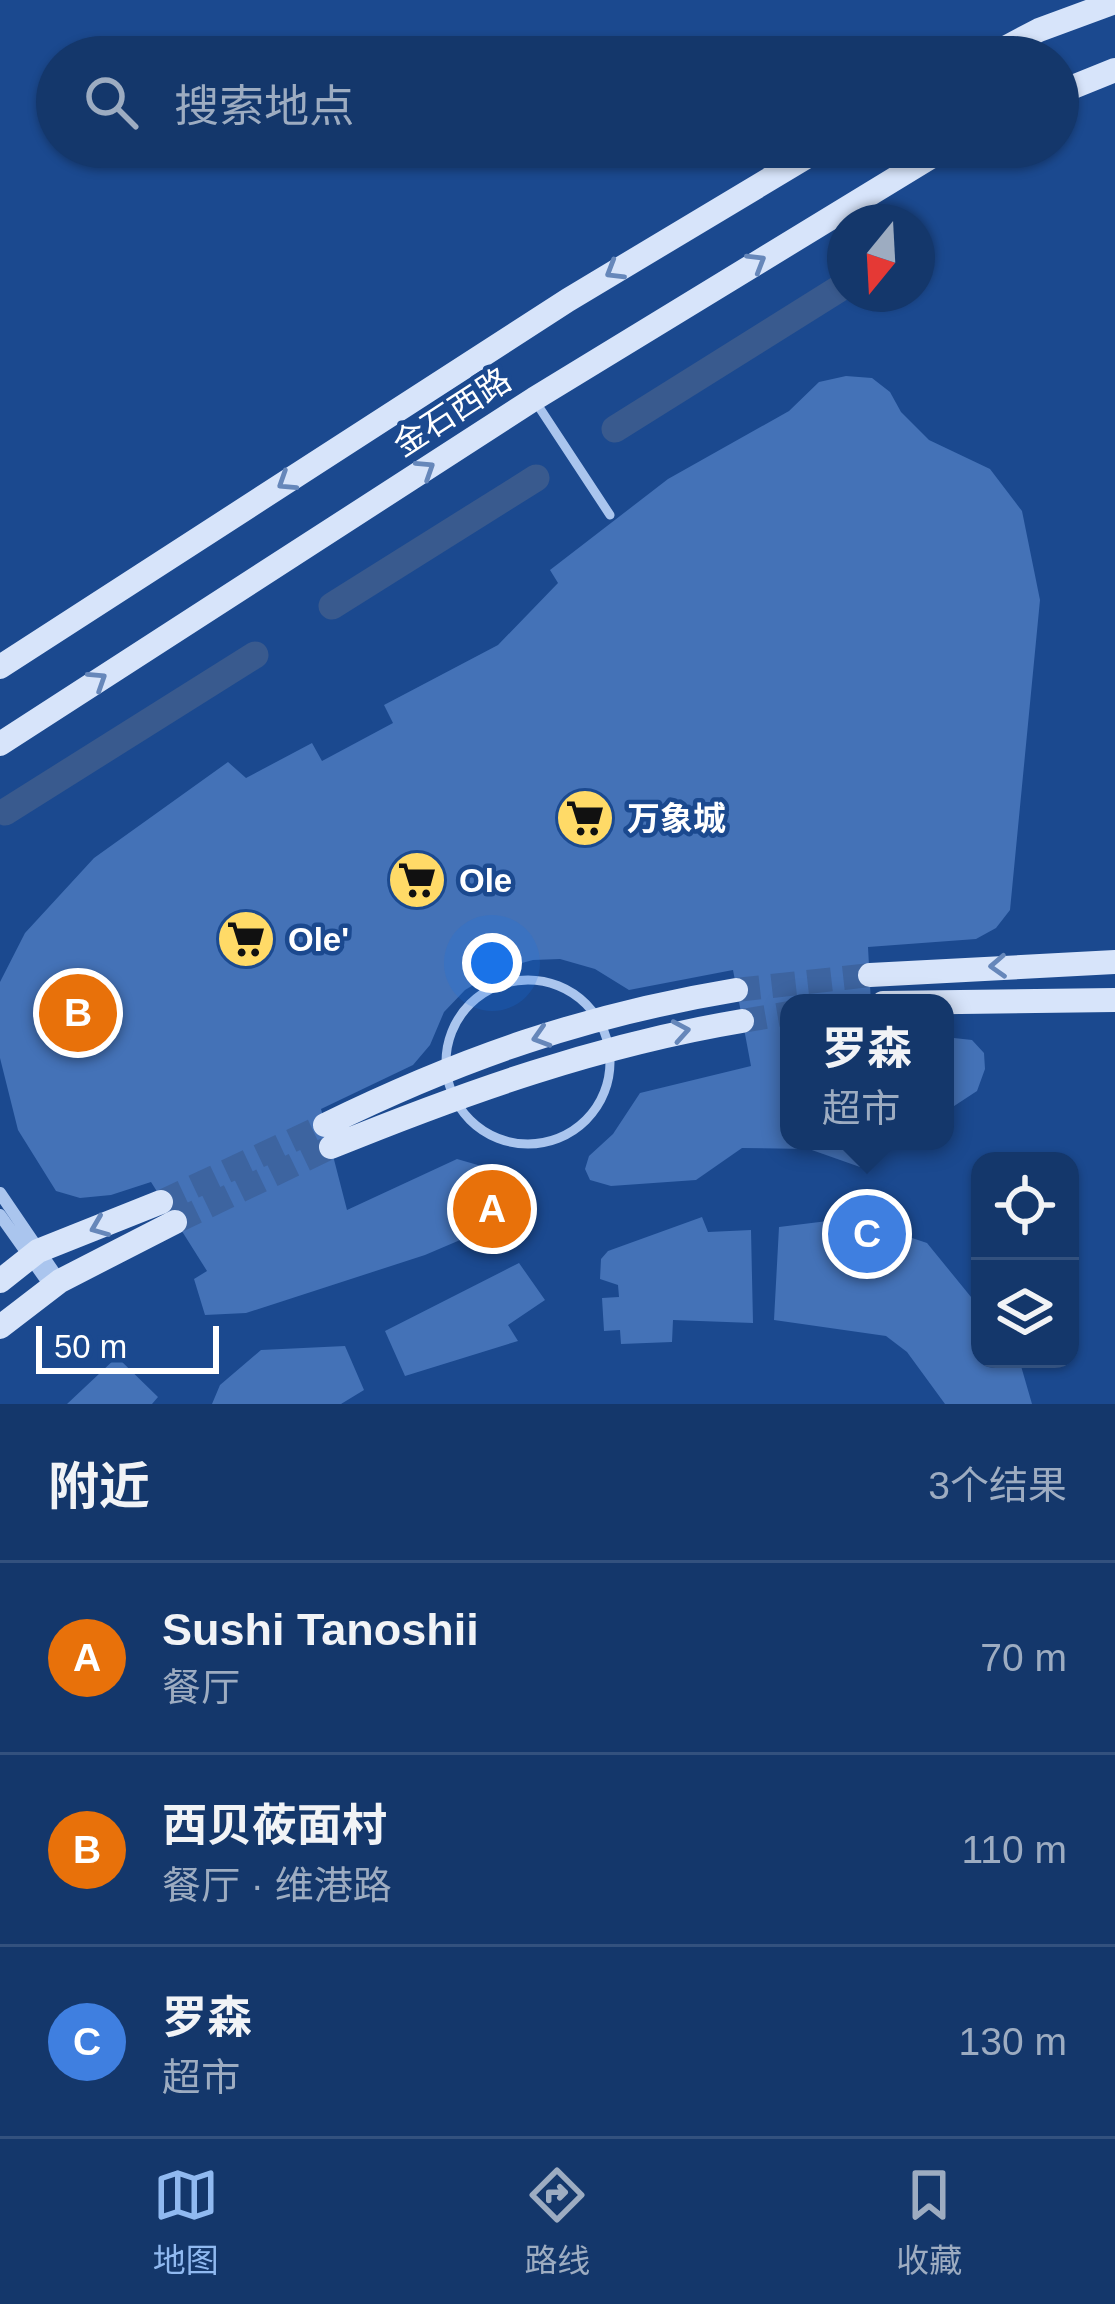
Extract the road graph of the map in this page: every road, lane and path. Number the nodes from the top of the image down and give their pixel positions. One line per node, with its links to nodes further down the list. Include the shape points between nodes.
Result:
1 (1115, 2): 2 (main road)
2 (1028, 36)
3 (1115, 70): 4 (main road)
4 (1079, 85)
5 (788, 168): 9 (main road, 金石西路, one-way to 9, via 568,300)
6 (912, 168): 7 (main road, 金石西路, one-way to 6)
7 (533, 399): 8 (lane); 10 (main road, 金石西路, one-way to 7)
8 (610, 515)
9 (0, 667)
10 (0, 744)
11 (1115, 962): 12 (main road, one-way to 12)
12 (870, 975)
13 (736, 990): 16 (main road)
14 (1115, 1000): 15 (main road)
15 (954, 1002)
16 (598, 1018): 18 (lane); 19 (main road, one-way to 19); 19 (lane, via 548,982 502,985 464,1009)
17 (742, 1021): 18 (main road, one-way to 17)
18 (610, 1047): 20 (main road); 20 (lane, via 600,1104 554,1141 495,1138 470,1122)
19 (445, 1066): 20 (lane); 20 (main road, via 328,1136)
20 (453, 1097)
21 (0, 1193): 23 (street)
22 (0, 1214): 23 (street)
23 (33, 1255): 24 (main road); 25 (street); 25 (main road, one-way to 23, via 168,1212)
24 (0, 1281)
25 (56, 1284): 26 (main road)
26 (0, 1328)

